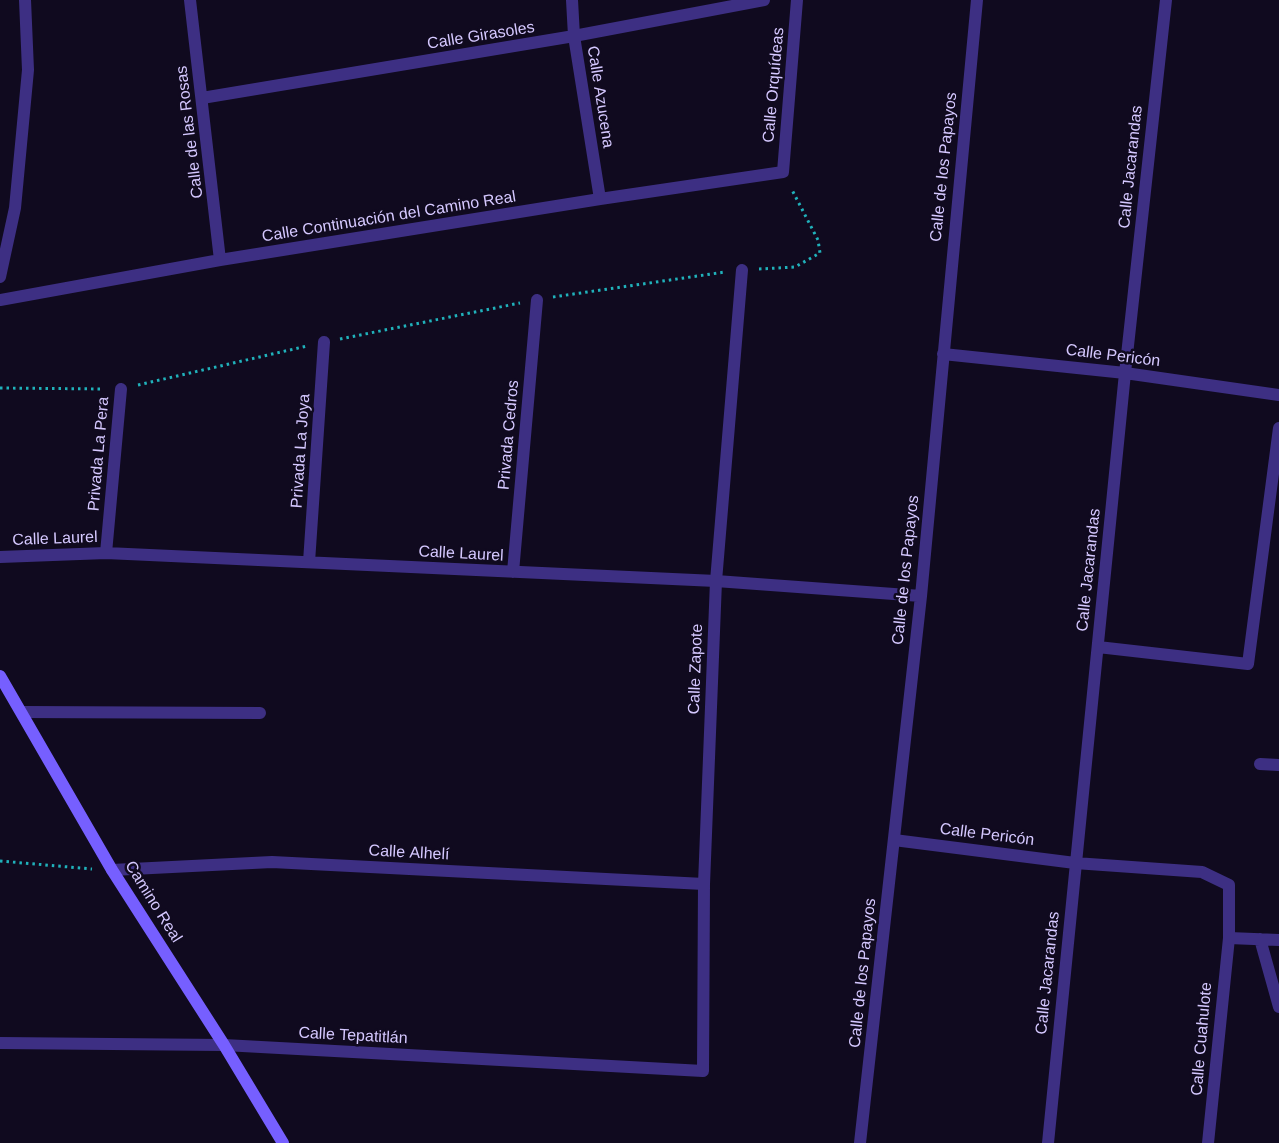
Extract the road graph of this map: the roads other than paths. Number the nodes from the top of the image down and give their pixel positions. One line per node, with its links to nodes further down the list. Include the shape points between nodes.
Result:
1 (25, 0): 14 (street, via 28,70 16,198)
2 (190, 0): 9 (street, Calle de las Rosas)
3 (572, 0): 8 (street, Calle Azucena)
4 (764, 0): 8 (street, Calle Girasoles)
5 (797, 0): 10 (street, Calle Orquídeas)
6 (977, 0): 18 (street, Calle de los Papayos)
7 (1166, 0): 19 (street, Calle Jacarandas)
8 (574, 36): 9 (street, Calle Girasoles); 11 (street, Calle Azucena)
9 (202, 98): 12 (street, Calle de las Rosas)
10 (783, 172): 11 (street, Calle Continuación del Camino Real)
11 (600, 199): 12 (street, Calle Continuación del Camino Real)
12 (220, 260): 15 (street, Calle Continuación del Camino Real)
13 (742, 270): 27 (street, Calle Zapote)
14 (0, 277)
15 (0, 300)
16 (537, 300): 26 (street, Privada Cedros)
17 (324, 342): 25 (street, Privada La Joya)
18 (943, 354): 19 (street, Calle Pericón); 28 (street, Calle de los Papayos)
19 (1125, 373): 21 (street, Calle Pericón); 29 (street, Calle Jacarandas)
20 (121, 389): 23 (street, Privada La Pera)
21 (1279, 395)
22 (1279, 428): 29 (street, via 1248,664)
23 (106, 552): 24 (street, Calle Laurel); 25 (street, Calle Laurel)
24 (0, 557)
25 (309, 562): 26 (street, Calle Laurel)
26 (513, 572): 27 (street, Calle Laurel)
27 (716, 581): 28 (street, Calle Laurel); 38 (street, Calle Zapote)
28 (921, 596): 35 (street, Calle de los Papayos)
29 (1098, 647): 36 (street, Calle Jacarandas)
30 (0, 676): 31 (street, Camino Real)
31 (22, 712): 32 (street); 37 (street, Camino Real)
32 (260, 713)
33 (1260, 764): 34 (street)
34 (1279, 765)
35 (894, 840): 36 (street, Calle Pericón); 47 (street, Calle de los Papayos)
36 (1075, 863): 39 (street, Calle Pericón, via 1202,872 1230,885); 48 (street, Calle Jacarandas)
37 (112, 870): 38 (street, Calle Alhelí, via 272,862); 44 (street, Camino Real)
38 (704, 884): 45 (street, Calle Zapote)
39 (1229, 938): 40 (street); 49 (street, Calle Cuahulote)
40 (1260, 939): 41 (street); 42 (street)
41 (1279, 940)
42 (1279, 1007)
43 (0, 1043): 44 (street, Calle Tepatitlán)
44 (224, 1046): 45 (street, Calle Tepatitlán); 46 (street, Camino Real)
45 (703, 1071)
46 (283, 1143)
47 (860, 1143)
48 (1048, 1143)
49 (1208, 1143)

